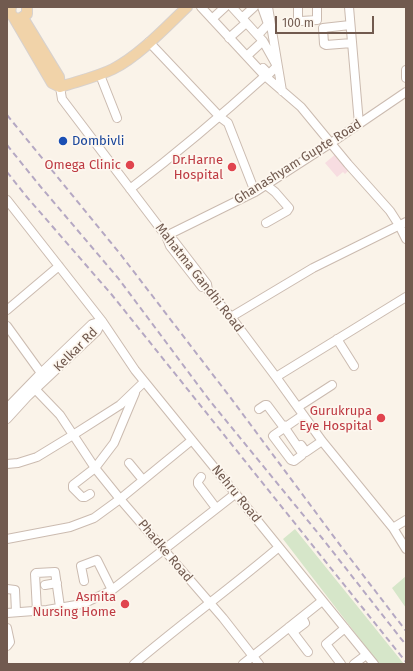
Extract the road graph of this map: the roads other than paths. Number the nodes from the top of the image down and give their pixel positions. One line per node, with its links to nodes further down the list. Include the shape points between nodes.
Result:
1 (27, 7): 12 (main road, via 27,14)
2 (187, 7): 18 (main road)
3 (201, 7): 13 (street)
4 (225, 7): 13 (street)
5 (232, 7): 14 (street)
6 (254, 7): 14 (street)
7 (262, 7): 17 (street, via 268,24)
8 (268, 7): 26 (street)
9 (298, 7): 10 (street, via 298,20 301,21 317,20)
10 (317, 7)
11 (349, 7): 15 (street)
12 (13, 12): 25 (main road, Mahatma Gandhi Road, via 59,77)
13 (214, 17): 16 (street)
14 (244, 20): 16 (street); 17 (street)
15 (350, 25): 19 (street); 19 (street, via 323,28 324,44)
16 (231, 36): 20 (street); 23 (street)
17 (261, 38): 20 (street); 20 (street, via 277,64 276,67 268,73)
18 (149, 42): 22 (main road, via 115,68); 28 (street)
19 (352, 43): 30 (street)
20 (250, 53)
21 (406, 70): 24 (street)
22 (100, 74): 25 (main road); 29 (street)
23 (265, 76): 26 (street); 28 (street)
24 (406, 78)
25 (60, 88): 33 (street, Mahatma Gandhi Road, via 62,99)
26 (282, 91): 31 (street, via 301,107)
27 (406, 92): 30 (street, Ghanashyam Gupte Road)
28 (220, 117): 33 (street, via 203,128); 34 (street, via 228,123)
29 (116, 118)
30 (359, 124): 31 (street, Ghanashyam Gupte Road)
31 (331, 143): 32 (street, Ghanashyam Gupte Road); 37 (street)
32 (266, 185): 34 (street, Ghanashyam Gupte Road); 36 (street, via 289,208)
33 (130, 189): 38 (street, Mahatma Gandhi Road)
34 (255, 192): 38 (street, Ghanashyam Gupte Road)
35 (7, 200): 40 (street, Nehru Road)
36 (266, 223)
37 (403, 224): 39 (street); 43 (street, via 313,268)
38 (166, 236): 43 (street, Mahatma Gandhi Road, via 174,241 207,284 208,290)
39 (406, 239)
40 (59, 266): 42 (street); 44 (street, Nehru Road)
41 (406, 297): 46 (street)
42 (7, 310)
43 (231, 317): 49 (street, Mahatma Gandhi Road)
44 (102, 321): 48 (street, Kelkar Rd, via 92,324); 50 (street, Nehru Road); 52 (street, Kelkar Rd, via 97,331)
45 (7, 326): 48 (street)
46 (337, 339): 47 (street); 49 (street)
47 (354, 366)
48 (41, 373): 55 (street, Kelkar Rd)
49 (276, 377): 54 (street, Mahatma Gandhi Road)
50 (144, 382): 53 (street); 61 (street, Nehru Road)
51 (332, 386): 54 (street)
52 (35, 389): 58 (street, Kelkar Rd); 60 (street, Phadke Road, via 60,415)
53 (136, 390): 60 (street, via 120,405); 65 (street, via 114,443)
54 (298, 407): 57 (street, Mahatma Gandhi Road)
55 (7, 408)
56 (259, 409): 59 (street, via 267,405 282,425)
57 (303, 415): 59 (street); 62 (street, Mahatma Gandhi Road)
58 (7, 420)
59 (287, 426): 62 (street, via 306,452)
60 (73, 435): 64 (street, via 37,457); 65 (street, Phadke Road)
61 (192, 440): 67 (street); 69 (street, Nehru Road)
62 (322, 442): 73 (street, Mahatma Gandhi Road)
63 (129, 463): 67 (street)
64 (7, 464)
65 (95, 468): 68 (street, via 72,486 83,498); 70 (street, Phadke Road)
66 (202, 477): 71 (street, via 198,484)
67 (143, 480): 70 (street)
68 (90, 494)
69 (235, 494): 71 (street); 75 (street, Nehru Road)
70 (120, 499): 74 (street, via 94,518 70,526); 77 (street, Phadke Road)
71 (216, 508): 77 (street)
72 (406, 520): 73 (street)
73 (392, 528): 76 (street, Mahatma Gandhi Road)
74 (7, 539)
75 (279, 547): 83 (street, Nehru Road); 84 (street)
76 (406, 549)
77 (163, 550): 82 (street); 84 (street, Phadke Road)
78 (84, 581): 82 (street, via 81,566 97,560)
79 (57, 583): 80 (street); 85 (street, via 54,571 35,573); 86 (street)
80 (45, 585)
81 (7, 589): 87 (street, via 15,590)
82 (112, 590): 86 (street, via 86,603)
83 (322, 600): 90 (street, Nehru Road); 91 (street)
84 (209, 602): 95 (street, Phadke Road); 96 (street)
85 (39, 605): 86 (street); 87 (street)
86 (60, 607)
87 (16, 612): 88 (street)
88 (7, 613)
89 (7, 628): 92 (street, via 10,642)
90 (345, 628): 94 (street, Nehru Road); 99 (street, via 326,644)
91 (291, 630): 93 (street); 95 (street)
92 (7, 646)
93 (308, 652)
94 (366, 655): 100 (street); 101 (street, Nehru Road)
95 (253, 656): 97 (street); 98 (street, Phadke Road)
96 (138, 663)
97 (243, 664)
98 (259, 664)
99 (341, 664)
100 (354, 664)
101 (374, 664)

